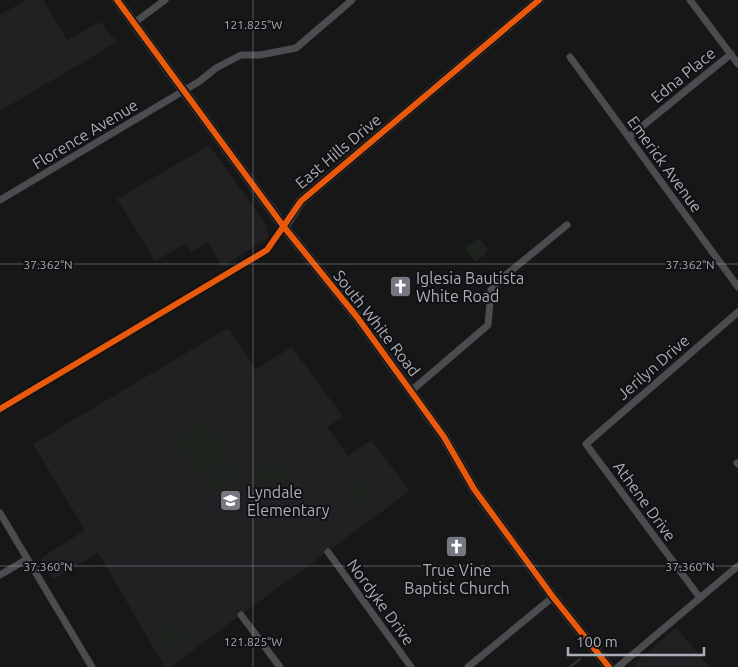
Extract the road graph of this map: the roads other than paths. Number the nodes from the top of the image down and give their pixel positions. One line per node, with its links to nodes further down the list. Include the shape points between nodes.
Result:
1 (117, 0): 6 (main road, South White Road)
2 (165, 0): 6 (street)
3 (352, 0): 10 (street, Florence Avenue, via 296,48 241,55)
4 (539, 0): 14 (main road, East Hills Drive, via 301,201)
5 (690, 0): 7 (street)
6 (134, 23): 10 (main road, South White Road)
7 (731, 54): 9 (street); 11 (street, Edna Place)
8 (570, 57): 11 (street, Emerick Avenue)
9 (738, 64)
10 (184, 91): 12 (street, Florence Avenue); 14 (main road, South White Road)
11 (629, 137): 15 (street, Emerick Avenue)
12 (0, 200)
13 (567, 225): 17 (street, via 501,279 492,290 488,325)
14 (284, 227): 17 (main road, South White Road, via 352,310); 18 (street, East Hills Drive, via 267,250)
15 (738, 287)
16 (738, 312): 19 (street, Jerilyn Drive)
17 (411, 391): 25 (main road, South White Road, via 444,437 474,489)
18 (0, 409)
19 (586, 444): 26 (street, Athene Drive)
20 (0, 513): 22 (street)
21 (328, 552): 30 (street, Nordyke Drive)
22 (27, 559): 24 (street); 28 (street)
23 (738, 566): 26 (street)
24 (0, 575)
25 (553, 597): 31 (street); 32 (main road, South White Road)
26 (700, 598): 33 (street)
27 (241, 615): 29 (street)
28 (92, 667)
29 (280, 667)
30 (411, 667)
31 (468, 667)
32 (609, 667)
33 (618, 667)

